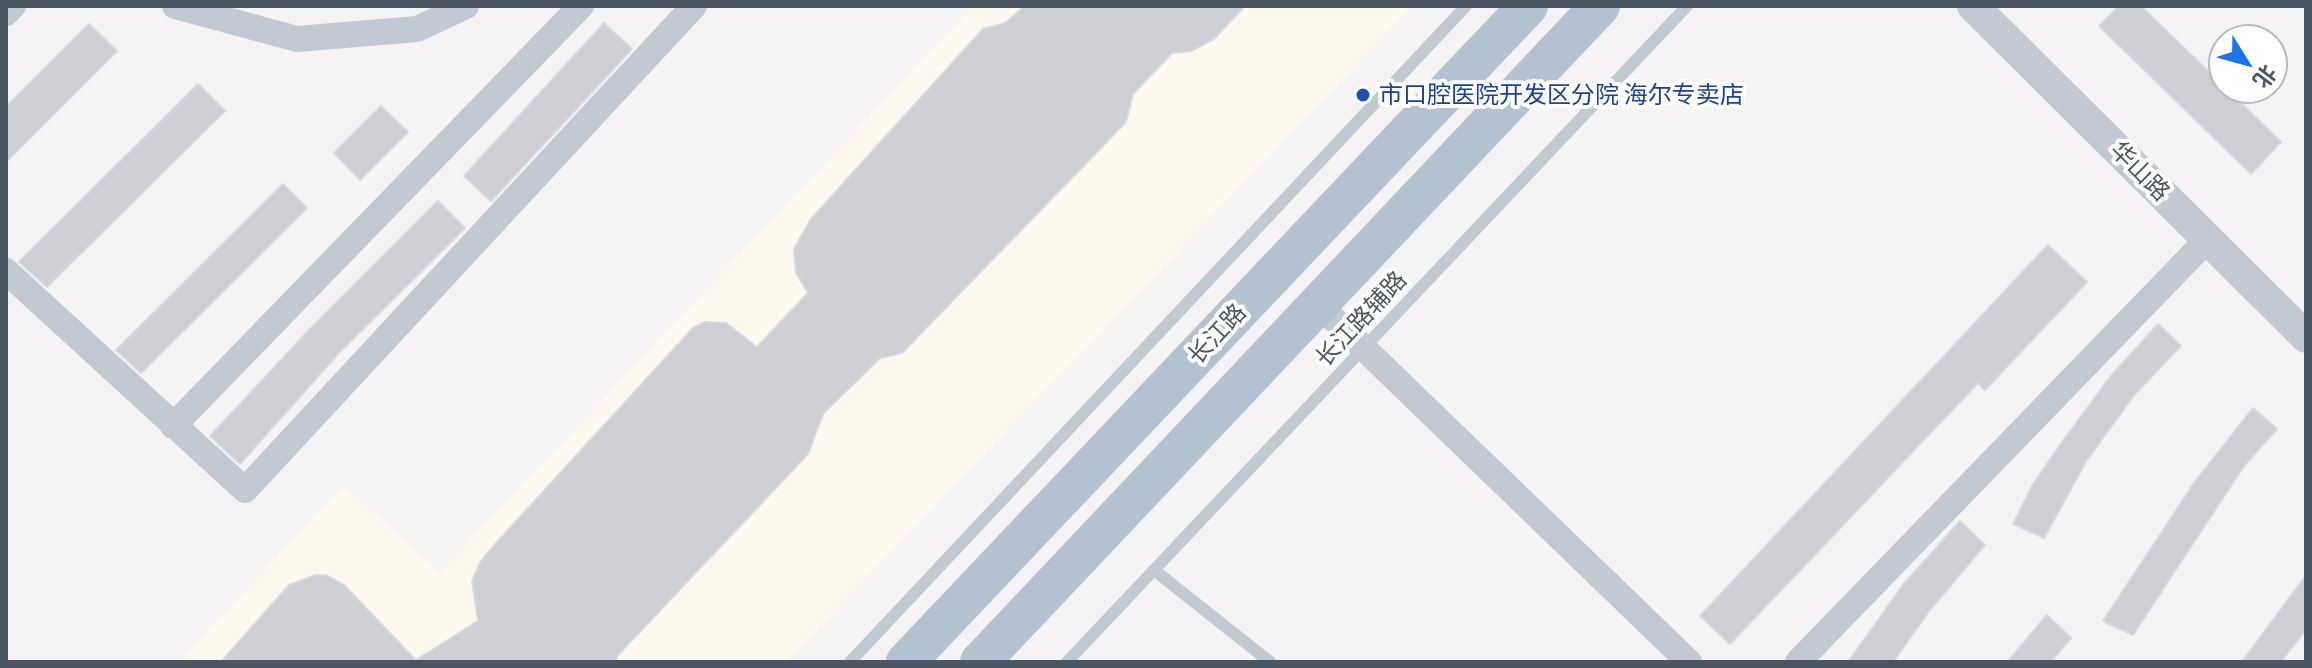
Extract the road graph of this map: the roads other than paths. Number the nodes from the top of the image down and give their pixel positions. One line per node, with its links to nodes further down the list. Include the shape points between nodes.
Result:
1 (13, 6): 11 (street)
2 (175, 6): 3 (street, via 297,39 417,29)
3 (466, 6)
4 (581, 6): 17 (street)
5 (694, 6): 17 (street, via 245,490)
6 (1466, 6): 19 (lane)
7 (1528, 6): 20 (main road, 长江路)
8 (1600, 6): 14 (main road)
9 (1687, 6): 16 (lane, 长江路辅路)
10 (1973, 6): 12 (street, 华山路)
11 (6, 13)
12 (2208, 239): 15 (street, 华山路); 25 (street)
13 (6, 271): 17 (street)
14 (1318, 304): 16 (street); 21 (main road)
15 (2306, 337)
16 (1364, 348): 18 (lane, 长江路辅路); 24 (street)
17 (173, 426)
18 (1154, 570): 22 (lane, 长江路辅路); 23 (lane)
19 (850, 662)
20 (906, 662)
21 (980, 662)
22 (1067, 662)
23 (1270, 662)
24 (1689, 662)
25 (1798, 662)

